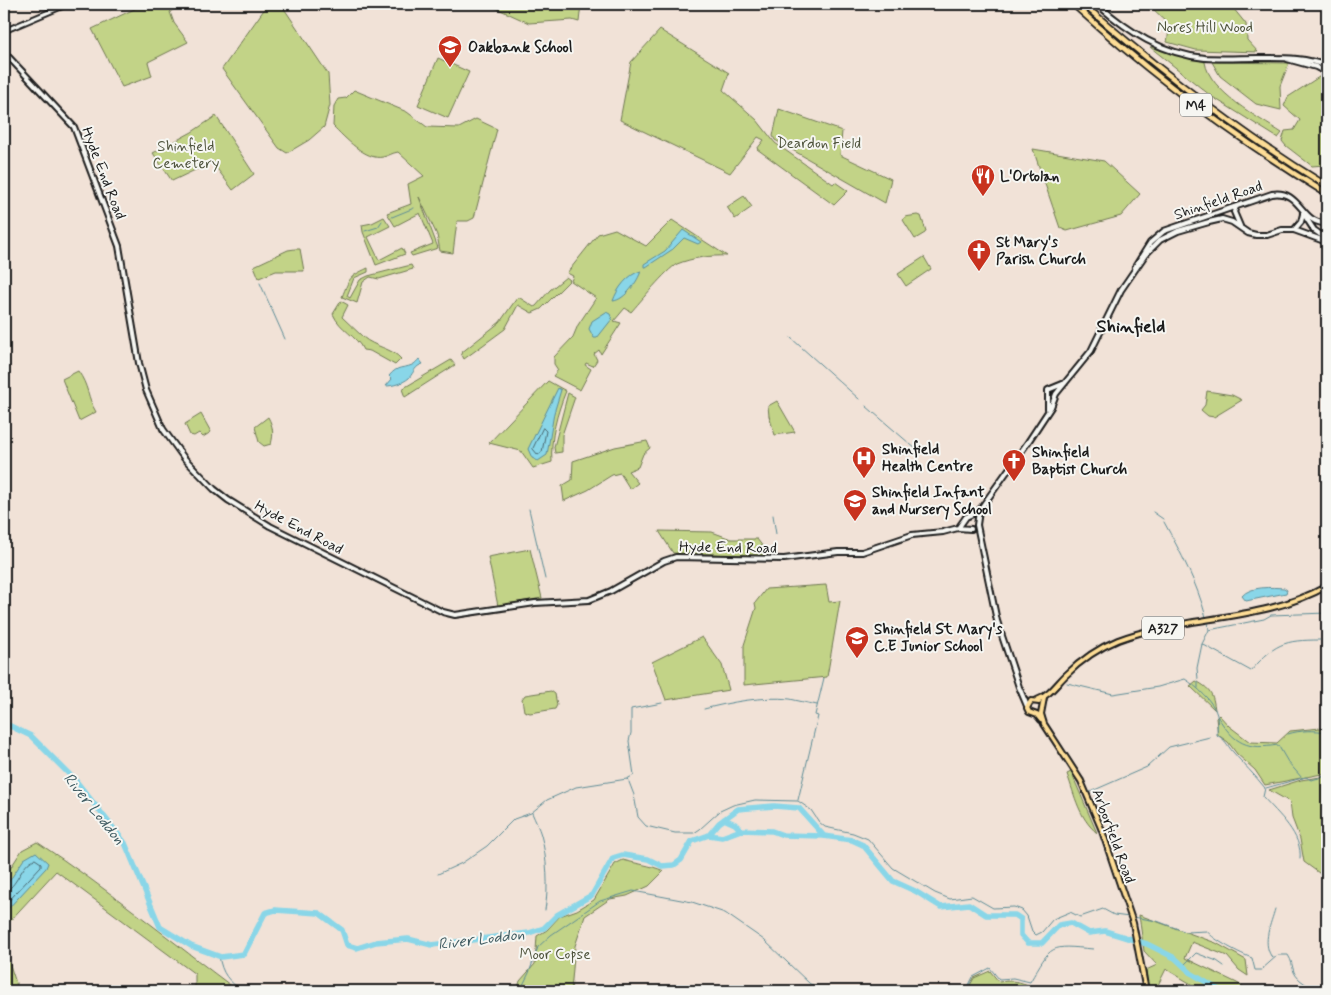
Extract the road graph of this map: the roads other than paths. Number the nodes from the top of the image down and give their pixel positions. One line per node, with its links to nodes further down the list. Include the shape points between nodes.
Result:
1 (68, 4): 5 (street)
2 (1073, 4): 11 (highway, M4, via 1161,79)
3 (1083, 4): 10 (highway, M4, via 1217,112)
4 (1097, 4): 7 (main road, via 1143,39 1178,53 1213,58)
5 (4, 31)
6 (4, 52): 29 (main road, Hyde End Road, via 74,127 119,246 141,373 162,428 189,464 214,489 279,532 443,612 456,615 535,603 589,600 676,557 776,560 862,552 912,535)
7 (1283, 58): 8 (main road, via 1302,58); 9 (main road)
8 (1327, 66)
9 (1327, 73)
10 (1327, 186)
11 (1327, 194)
12 (1301, 206): 13 (main road, Shinfield Road, via 1276,193); 14 (main road); 15 (main road, via 1312,220)
13 (1236, 207): 16 (main road, via 1234,212); 19 (main road, Shinfield Road, via 1166,229 1143,252)
14 (1303, 214): 17 (main road); 18 (main road, via 1314,230)
15 (1327, 223)
16 (1241, 228): 17 (main road, via 1260,236); 19 (main road, Shinfield Road, via 1232,222 1219,220 1171,234 1150,249)
17 (1294, 230): 18 (main road)
18 (1327, 239)
19 (1131, 276): 20 (main road, via 1091,352)
20 (1066, 383): 21 (main road); 23 (main road)
21 (1053, 388): 22 (main road, via 1048,390); 23 (main road)
22 (1048, 395): 23 (main road); 24 (main road)
23 (1056, 395): 24 (main road)
24 (1048, 411): 25 (main road)
25 (980, 511): 26 (main road); 28 (main road)
26 (972, 516): 27 (main road, via 966,517); 28 (main road)
27 (964, 522): 29 (main road); 30 (main road)
28 (977, 523): 30 (main road); 31 (main road)
29 (958, 528): 30 (main road, Hyde End Road)
30 (969, 529): 31 (main road)
31 (980, 539): 33 (main road, via 997,621)
32 (1327, 586): 34 (main road, A327, via 1299,600 1146,631 1115,641 1082,661)
33 (1024, 696): 35 (main road); 36 (main road)
34 (1045, 696): 35 (main road, A327); 37 (main road, A327)
35 (1035, 700): 36 (main road, A327); 37 (main road)
36 (1028, 706): 38 (main road, Arborfield Road, via 1029,712)
37 (1041, 708): 38 (main road); 39 (main road, Arborfield Road)
38 (1034, 714): 39 (main road, Arborfield Road)
39 (1044, 724): 40 (main road, Arborfield Road, via 1074,768 1108,847 1133,923)
40 (1146, 991)

